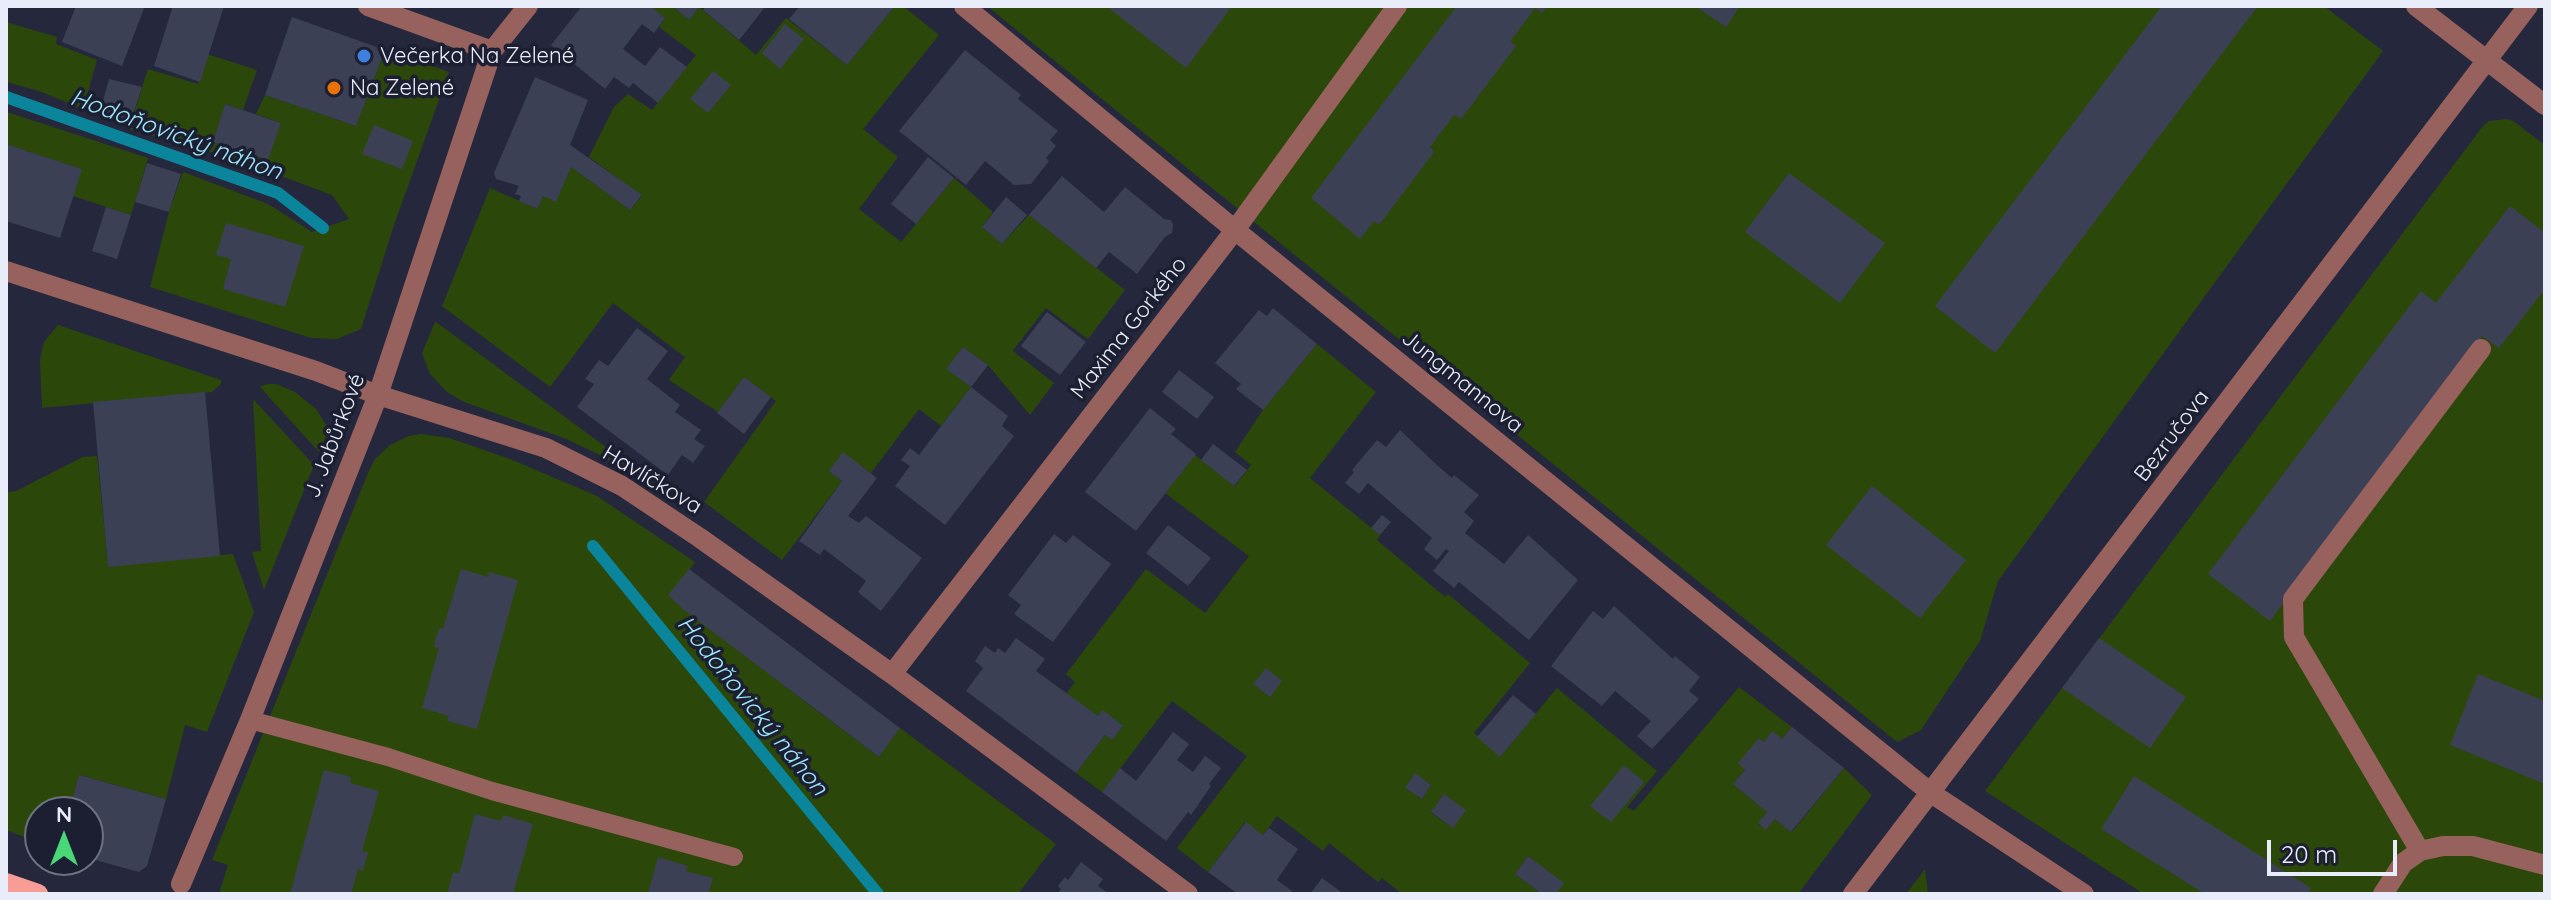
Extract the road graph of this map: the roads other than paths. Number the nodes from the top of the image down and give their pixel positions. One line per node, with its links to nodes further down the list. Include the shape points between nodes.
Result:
1 (368, 6): 7 (street)
2 (528, 6): 7 (street, J. Jabůrkové)
3 (964, 6): 10 (street, Jungmannova)
4 (1397, 6): 10 (street, Maxima Gorkého)
5 (2416, 6): 8 (street)
6 (2528, 6): 8 (street, Bezručova)
7 (492, 51): 13 (street, J. Jabůrkové)
8 (2487, 61): 9 (street); 16 (street, Bezručova)
9 (2545, 105)
10 (1235, 230): 14 (street, Maxima Gorkého); 16 (street, Jungmannova)
11 (6, 271): 13 (street, Havlíčkova)
12 (2481, 349): 17 (street, via 2293,599 2294,637)
13 (378, 395): 14 (street, Havlíčkova, via 546,448 622,486); 15 (street, J. Jabůrkové)
14 (892, 674): 23 (street, Havlíčkova)
15 (250, 720): 18 (lane); 21 (street, J. Jabůrkové)
16 (1931, 793): 24 (street, Bezručova); 25 (street, Jungmannova)
17 (2420, 851): 19 (street, via 2473,846); 26 (street, via 2403,863)
18 (734, 857)
19 (2545, 865)
20 (6, 883): 22 (main road)
21 (181, 884)
22 (38, 894)
23 (1188, 894)
24 (1853, 894)
25 (2084, 894)
26 (2383, 894)

